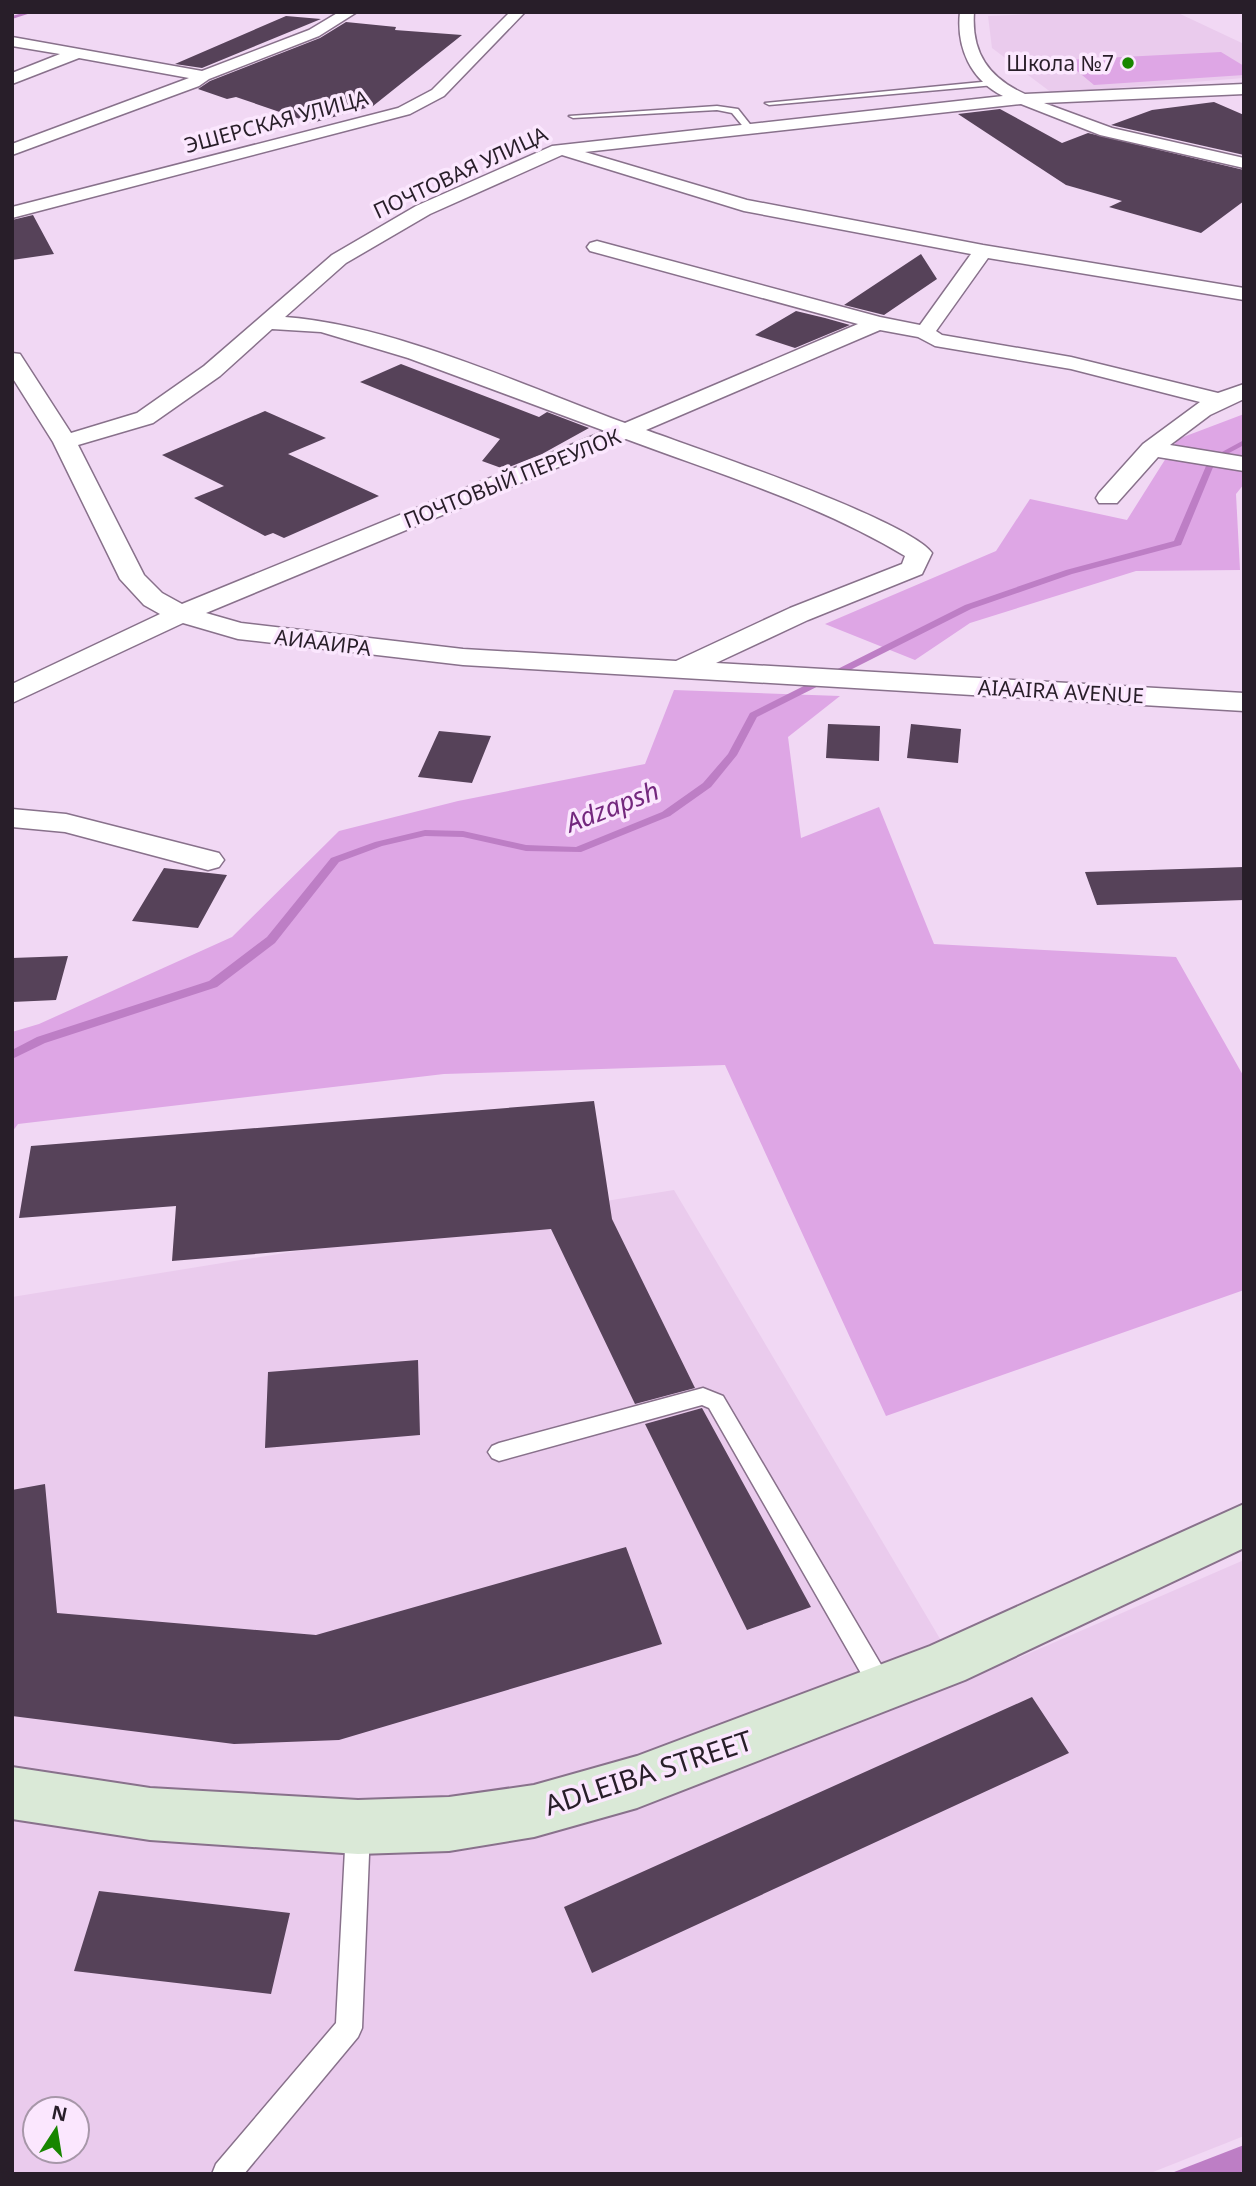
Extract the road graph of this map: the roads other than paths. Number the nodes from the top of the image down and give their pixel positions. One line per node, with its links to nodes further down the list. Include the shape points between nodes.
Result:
1 (350, 12): 6 (street, via 314,33)
2 (518, 12): 19 (street, ЭШЕРСКАЯ УЛИЦА, via 438,93 404,111)
3 (967, 12): 8 (street, via 964,31 972,56)
4 (12, 41): 5 (street)
5 (77, 53): 6 (street); 7 (street)
6 (203, 76): 16 (street)
7 (12, 79)
8 (992, 83): 11 (street); 13 (lane)
9 (1244, 89): 10 (street, ПОЧТОВАЯ УЛИЦА)
10 (1220, 90): 11 (street, ПОЧТОВАЯ УЛИЦА); 12 (street)
11 (1023, 99): 15 (street, ПОЧТОВАЯ УЛИЦА); 18 (street, via 1089,128)
12 (1244, 99)
13 (769, 103)
14 (573, 116): 15 (lane, via 717,108 735,111)
15 (749, 128): 17 (street, ПОЧТОВАЯ УЛИЦА)
16 (12, 150)
17 (558, 150): 21 (street, via 744,205); 23 (street, ПОЧТОВАЯ УЛИЦА, via 385,231 339,259)
18 (1244, 163)
19 (12, 213)
20 (597, 247): 24 (street)
21 (982, 251): 22 (street); 25 (street)
22 (1244, 294)
23 (267, 322): 29 (street, via 322,326 362,336); 30 (street, ПОЧТОВАЯ УЛИЦА, via 212,371 145,418)
24 (878, 323): 25 (street); 29 (street, ПОЧТОВЫЙ ПЕРЕУЛОК)
25 (925, 332): 28 (street, via 934,340 1071,363)
26 (13, 360): 30 (street, АИААИРА)
27 (1244, 391): 28 (street)
28 (1218, 400): 31 (street)
29 (627, 430): 34 (street, ПОЧТОВЫЙ ПЕРЕУЛОК); 35 (street, via 882,531 919,553 913,569 799,614)
30 (65, 442): 34 (street, АИААИРА, via 133,579 153,599)
31 (1151, 449): 32 (street); 33 (street)
32 (1244, 464)
33 (1108, 498)
34 (181, 614): 35 (street, АИААИРА, via 239,631 345,645 463,657); 37 (street, ПОЧТОВЫЙ ПЕРЕУЛОК)
35 (685, 668): 36 (street, АИААИРА)
36 (779, 676): 38 (street, AIAAIRA AVENUE)
37 (12, 695)
38 (1244, 702)
39 (12, 818): 40 (street, via 66,823)
40 (208, 860)
41 (499, 1452): 43 (lane, via 704,1396 716,1402)
42 (1244, 1525): 43 (main road, ADLEIBA STREET, via 947,1663)
43 (882, 1688): 45 (main road, ADLEIBA STREET, via 638,1782 534,1811 449,1824)
44 (12, 1793): 45 (main road, ADLEIBA STREET, via 150,1814)
45 (358, 1827): 46 (lane, via 349,2028)
46 (226, 2174)

